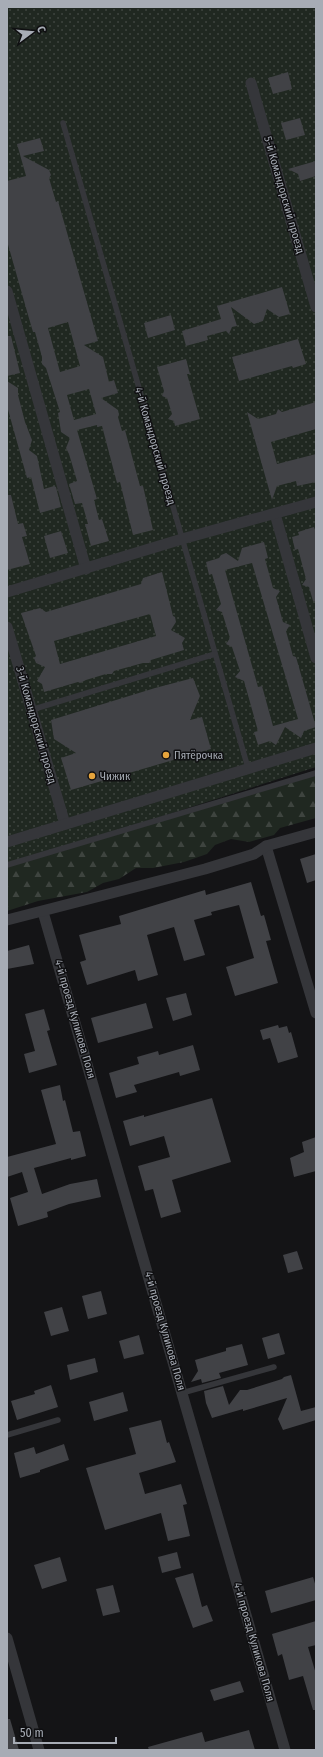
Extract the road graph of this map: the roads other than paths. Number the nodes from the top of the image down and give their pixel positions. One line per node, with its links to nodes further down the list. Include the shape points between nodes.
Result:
1 (251, 83): 4 (street, 5-й Командорский проезд)
2 (63, 123): 7 (lane, 4-й Командорский проезд)
3 (7, 291): 8 (street)
4 (316, 307)
5 (316, 502): 6 (street)
6 (275, 514): 7 (street); 12 (street)
7 (182, 539): 8 (street); 11 (lane, 4-й Командорский проезд)
8 (86, 569): 9 (street)
9 (7, 592)
10 (7, 626): 13 (street, 3-й Командорский проезд)
11 (215, 654): 13 (lane); 15 (lane, 4-й Командорский проезд)
12 (316, 658)
13 (31, 710): 17 (street, 3-й Командорский проезд)
14 (316, 748): 15 (street)
15 (248, 768): 17 (street)
16 (316, 773): 21 (lane)
17 (64, 824): 19 (street)
18 (316, 832): 20 (street)
19 (7, 842)
20 (266, 846): 22 (street, via 254,854 205,869); 24 (street)
21 (7, 865)
22 (44, 912): 23 (street); 26 (street, 4-й проезд Куликова Поля)
23 (7, 920)
24 (316, 1013)
25 (274, 1366): 26 (lane)
26 (182, 1393): 31 (street, 4-й проезд Куликова Поля)
27 (58, 1420): 28 (lane)
28 (7, 1434)
29 (7, 1638): 30 (street)
30 (39, 1750)
31 (285, 1750)

